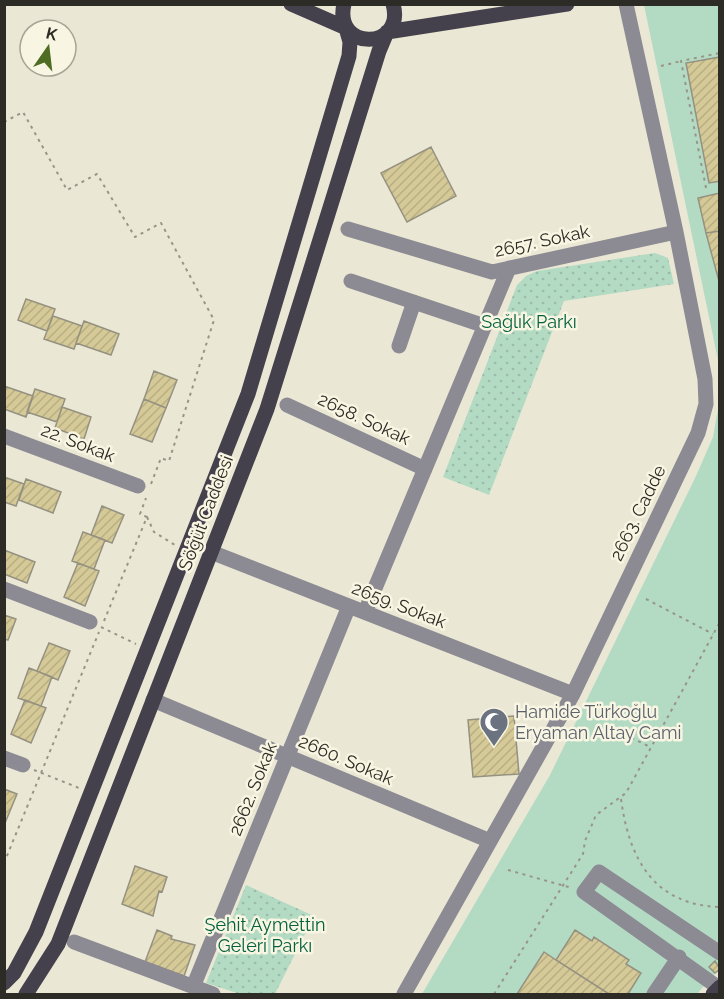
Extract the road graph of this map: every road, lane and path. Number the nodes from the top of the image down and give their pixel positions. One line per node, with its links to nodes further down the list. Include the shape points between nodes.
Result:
1 (291, 4): 6 (main road)
2 (344, 4): 6 (main road, Söğüt Caddesi)
3 (393, 4): 7 (main road, Söğüt Caddesi, via 394,20)
4 (567, 4): 7 (main road)
5 (626, 4): 14 (street, 2663. Cadde)
6 (346, 28): 7 (main road, via 366,40); 25 (main road, Söğüt Caddesi, via 349,56 248,394)
7 (387, 32): 26 (main road, Söğüt Caddesi, via 267,409)
8 (720, 53): 9 (path)
9 (681, 61): 10 (path); 12 (path)
10 (662, 66)
11 (4, 122): 24 (path, via 22,112 67,190 97,174 135,237 161,223 214,320 169,461 161,458 140,514)
12 (706, 188)
13 (348, 229): 15 (street, 2657. Sokak, via 492,272)
14 (676, 232): 15 (street, 2657. Sokak); 35 (street, 2663. Cadde, via 705,379 706,404 698,434)
15 (509, 268): 18 (street)
16 (351, 281): 17 (street)
17 (414, 302): 18 (street); 19 (street)
18 (485, 326): 22 (street)
19 (399, 346)
20 (287, 405): 22 (street, 2658. Sokak)
21 (4, 436): 23 (street, 22. Sokak)
22 (425, 469): 30 (street)
23 (138, 486)
24 (147, 516): 25 (path, via 154,532); 32 (path)
25 (186, 552): 34 (main road, Söğüt Caddesi)
26 (212, 552): 29 (street, 2659. Sokak); 36 (main road, Söğüt Caddesi)
27 (4, 589): 32 (street)
28 (646, 599): 33 (path)
29 (349, 606): 30 (street, 2659. Sokak); 39 (street, 2662. Sokak)
30 (365, 612): 35 (street, 2659. Sokak)
31 (720, 622): 33 (path)
32 (96, 625): 34 (path); 42 (path)
33 (713, 634): 38 (path)
34 (148, 650): 43 (main road, Söğüt Caddesi)
35 (573, 694): 45 (street, 2663. Cadde)
36 (153, 700): 39 (street, 2660. Sokak); 56 (main road, Söğüt Caddesi, via 58,944)
37 (618, 731): 38 (path)
38 (650, 747): 44 (path)
39 (287, 756): 45 (street, 2660. Sokak); 54 (street, 2662. Sokak)
40 (4, 758): 41 (street)
41 (23, 765): 42 (path)
42 (42, 773): 43 (path); 46 (path)
43 (91, 794): 53 (main road, Söğüt Caddesi, via 36,932 14,974)
44 (621, 799): 48 (path, via 606,805 596,815 583,854); 49 (path, via 628,840 650,879 671,895 691,903)
45 (490, 841): 58 (street, 2663. Cadde)
46 (4, 863)
47 (508, 870): 48 (path)
48 (563, 884): 59 (path)
49 (720, 907)
50 (74, 942): 54 (street)
51 (720, 953): 52 (street, via 599,872 584,892)
52 (679, 957): 55 (street); 60 (street)
53 (4, 983)
54 (193, 987): 57 (street)
55 (719, 987): 61 (main road)
56 (26, 994)
57 (213, 994)
58 (404, 994)
59 (494, 994)
60 (654, 994)
61 (713, 994)

